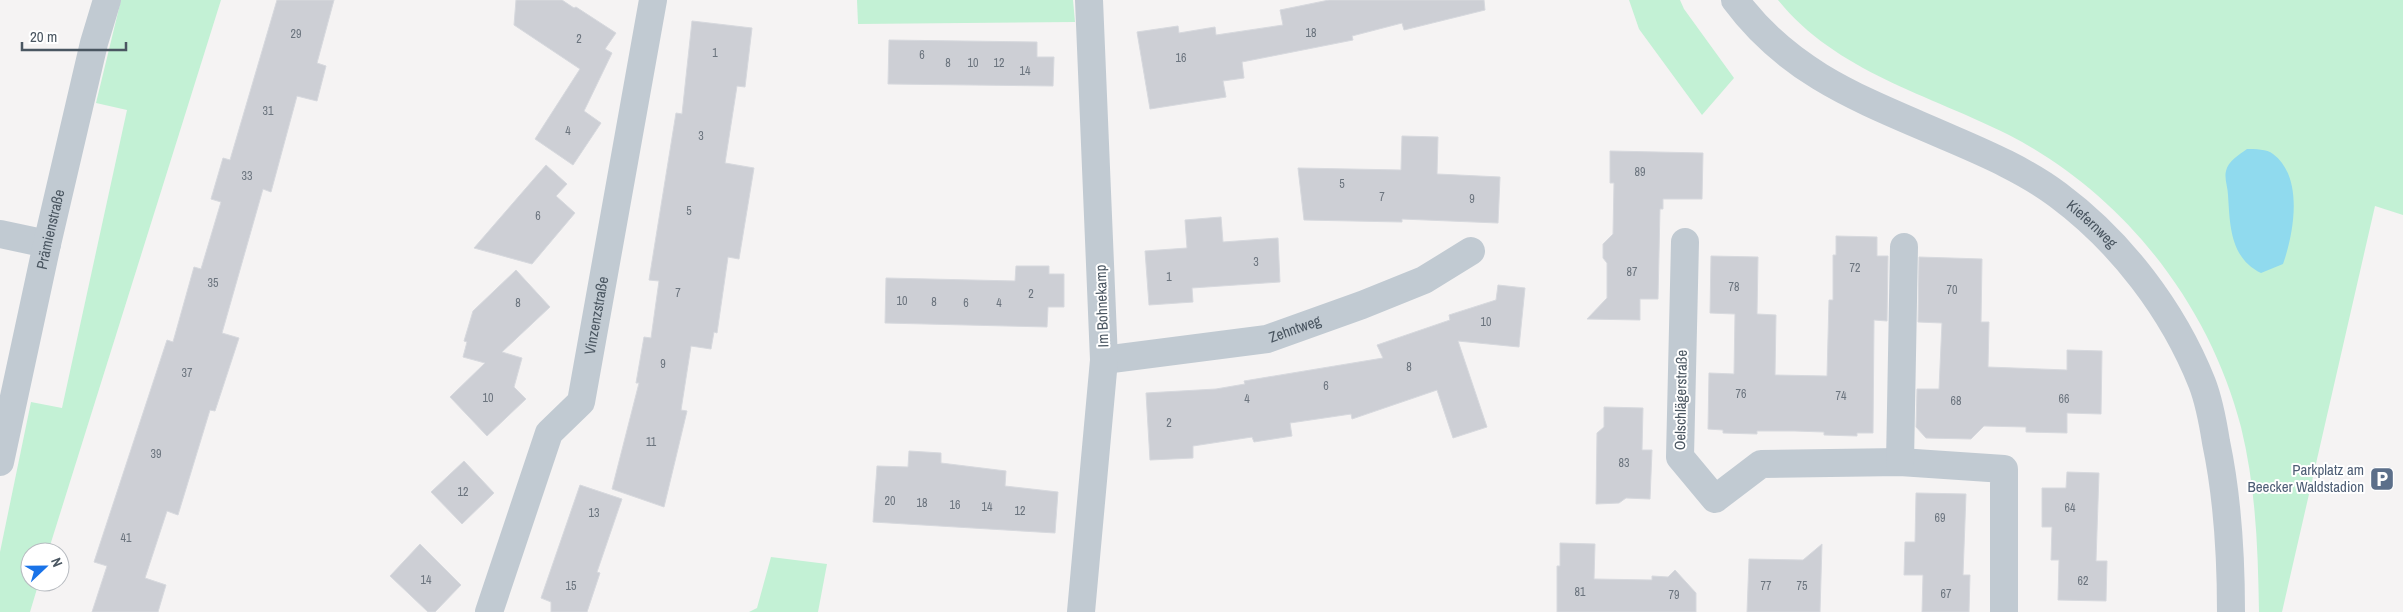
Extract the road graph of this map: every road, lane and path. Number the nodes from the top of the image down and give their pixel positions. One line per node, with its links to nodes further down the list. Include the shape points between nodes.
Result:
1 (107, 0): 7 (street, Prämienstraße)
2 (654, 0): 13 (street, Vinzenzstraße, via 581,402 549,433)
3 (1089, 0): 10 (street, Im Bohnekamp)
4 (1735, 0): 16 (street, Kiefernweg, via 1780,49 1815,76 1845,93 1992,156 2057,194 2117,248 2157,299 2180,337 2202,384 2225,488 2231,547)
5 (0, 234): 7 (street)
6 (1685, 242): 12 (street, Oelschlägerstraße, via 1680,457 1715,499 1762,464)
7 (47, 244): 11 (street, Prämienstraße)
8 (1904, 247): 12 (street)
9 (1471, 251): 10 (street, Zehntweg, via 1424,280 1362,306 1267,339)
10 (1104, 360): 14 (street, Im Bohnekamp)
11 (0, 462)
12 (1900, 462): 15 (street, Oelschlägerstraße, via 2004,469)
13 (489, 612)
14 (1081, 612)
15 (2004, 612)
16 (2231, 612)

